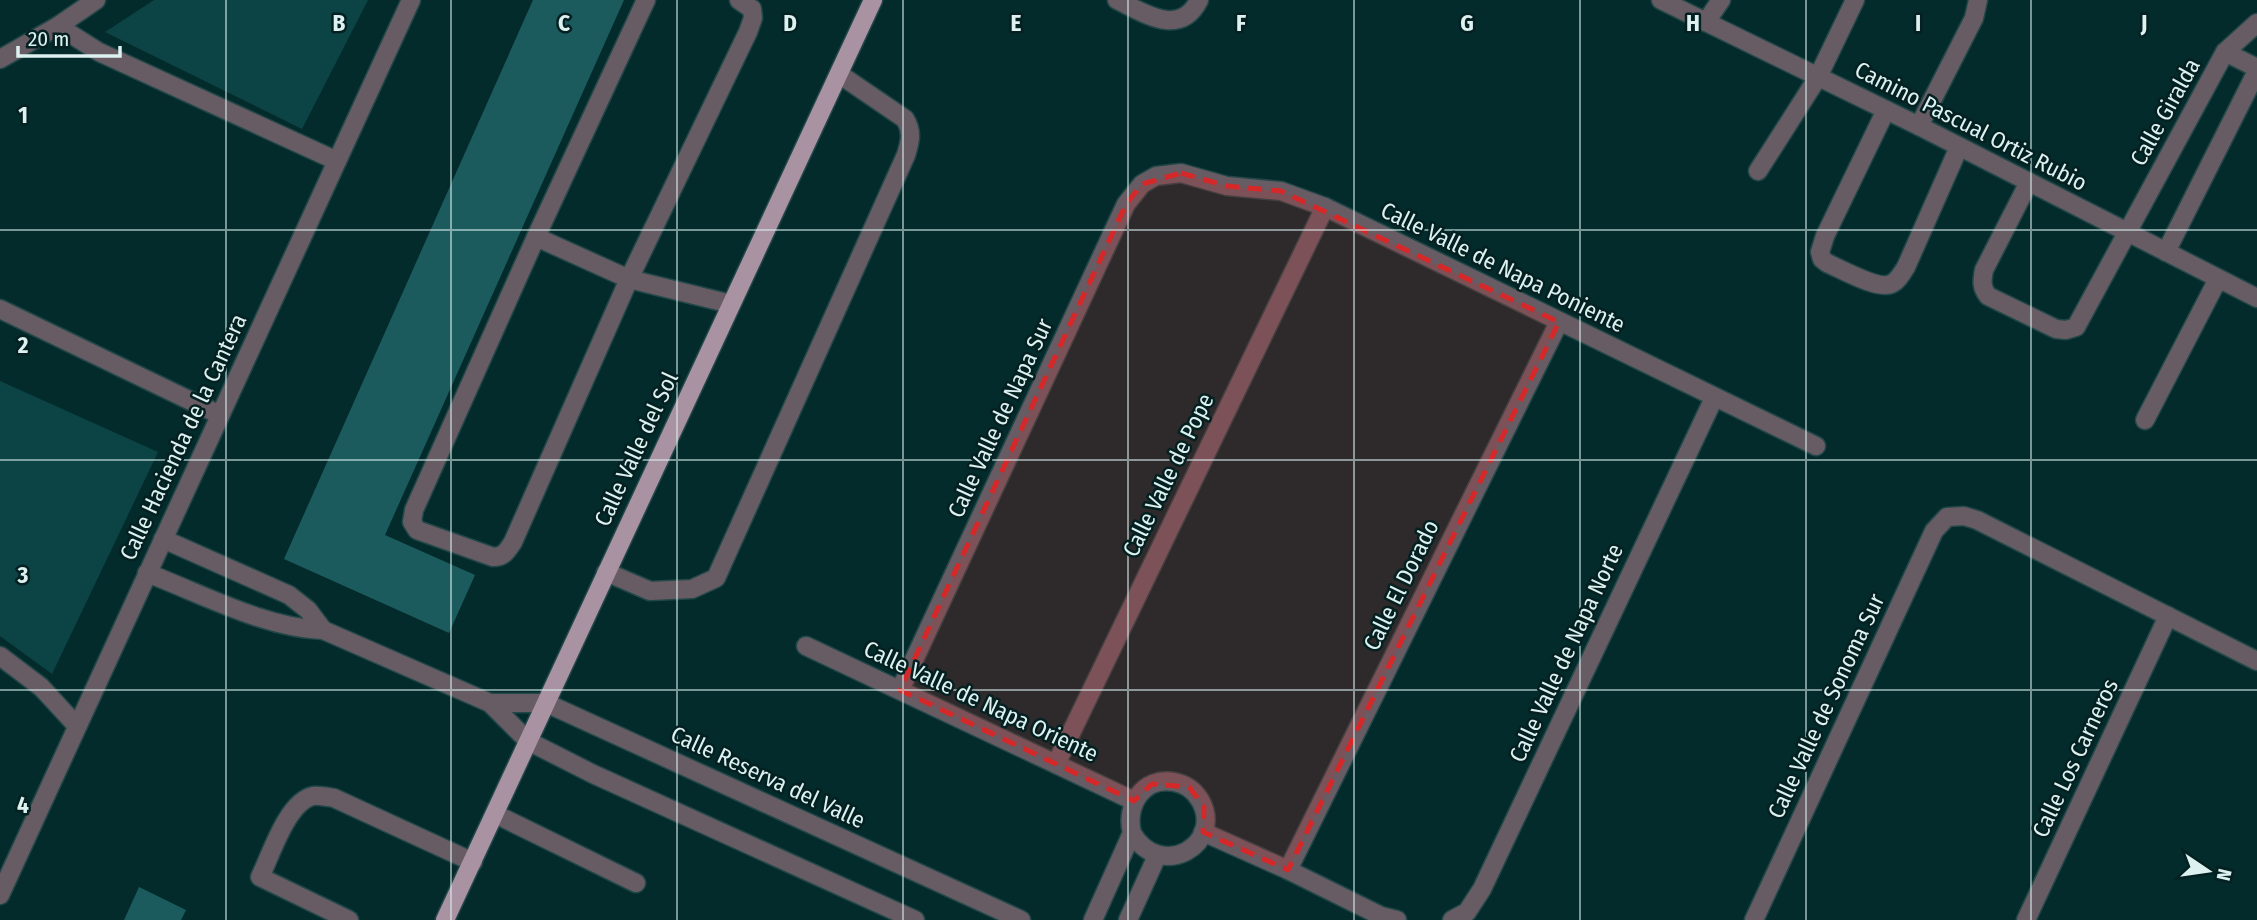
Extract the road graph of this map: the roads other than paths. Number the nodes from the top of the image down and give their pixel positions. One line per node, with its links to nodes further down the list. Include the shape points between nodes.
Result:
1 (96, 0): 14 (street)
2 (411, 0): 23 (street, Calle Hacienda de la Cantera)
3 (646, 0): 29 (street)
4 (739, 0): 31 (street, via 752,9 754,18)
5 (873, 0): 18 (main road, Calle Valle del Sol)
6 (1116, 0): 7 (street, via 1159,20 1184,18)
7 (1199, 0)
8 (1721, 0): 12 (street)
9 (1855, 0): 19 (street)
10 (1978, 0): 21 (street, via 1974,18)
11 (1672, 2): 12 (street, Camino Pascual Ortiz Rubio)
12 (1706, 22): 19 (street, Camino Pascual Ortiz Rubio)
13 (2257, 23): 15 (street, Calle Giralda)
14 (58, 26): 16 (street); 23 (street, via 99,51)
15 (2225, 52): 17 (street); 28 (street, Calle Giralda)
16 (0, 58)
17 (2257, 70): 30 (street)
18 (839, 74): 34 (main road, Calle Valle del Sol); 42 (street, via 905,119 911,137 716,578 692,589 650,590)
19 (1818, 77): 20 (street, Camino Pascual Ortiz Rubio); 24 (street)
20 (1886, 110): 21 (street, Camino Pascual Ortiz Rubio); 22 (street, via 1825,236 1820,252 1827,263 1881,286 1898,278)
21 (1919, 126): 22 (street, Camino Pascual Ortiz Rubio)
22 (1959, 147): 26 (street, Camino Pascual Ortiz Rubio)
23 (337, 161): 38 (street, Calle Hacienda de la Cantera)
24 (1758, 171)
25 (1156, 176): 27 (street, Calle Valle de Napa Poniente, via 1181,173 1227,186 1281,191); 49 (street, Calle Valle de Napa Sur, via 1142,184 1126,204)
26 (2029, 182): 28 (street, Camino Pascual Ortiz Rubio); 28 (street, Calle Giralda, via 1983,271 1981,283 1988,296 2056,328 2076,327)
27 (1325, 207): 36 (street, Calle Valle de Napa Poniente); 54 (street, Calle Valle de Pope)
28 (2127, 232): 30 (street, Camino Pascual Ortiz Rubio)
29 (536, 237): 31 (street); 31 (street, via 414,510 412,522 417,530 493,557 506,553)
30 (2166, 252): 32 (street, Camino Pascual Ortiz Rubio)
31 (629, 279): 34 (street)
32 (2218, 279): 33 (street, Camino Pascual Ortiz Rubio); 39 (street)
33 (2257, 298)
34 (730, 304): 42 (main road, Calle Valle del Sol)
35 (0, 309): 38 (street)
36 (1559, 322): 37 (street, Calle Valle de Napa Poniente); 61 (street, Calle El Dorado)
37 (1714, 398): 40 (street, Calle Valle de Napa Poniente); 71 (street, Calle Valle de Napa Norte, via 1482,889 1467,912)
38 (220, 415): 41 (street, Calle Hacienda de la Cantera)
39 (2145, 420)
40 (1816, 446)
41 (163, 539): 43 (street, Calle Hacienda de la Cantera); 45 (street, Calle Reserva del Valle, via 289,595)
42 (606, 572): 51 (main road, Calle Valle del Sol)
43 (147, 573): 45 (street, Calle Reserva del Valle, via 276,624); 52 (street, Calle Hacienda de la Cantera)
44 (2168, 616): 48 (street); 72 (street, Calle Valle de Sonoma Sur, via 1976,520 1947,517 1934,531); 73 (street, Calle Los Carneros)
45 (323, 630): 50 (street, Calle Reserva del Valle)
46 (806, 646): 49 (street, Calle Valle de Napa Oriente)
47 (0, 656): 52 (street, via 41,687)
48 (2257, 661)
49 (900, 690): 54 (street, Calle Valle de Napa Oriente)
50 (490, 703): 51 (street, Calle Reserva del Valle); 53 (street, Calle Reserva del Valle)
51 (546, 703): 53 (main road, Calle Valle del Sol); 67 (street, Calle Reserva del Valle)
52 (77, 726): 63 (street, Calle Hacienda de la Cantera)
53 (528, 741): 56 (main road, Calle Valle del Sol); 66 (street, Calle Reserva del Valle)
54 (1056, 764): 55 (street, Calle Valle de Napa Oriente)
55 (1134, 801): 57 (street, via 1153,784 1178,782 1189,787 1204,807); 58 (street, via 1129,822)
56 (495, 814): 60 (main road, Calle Valle del Sol); 62 (street)
57 (1203, 832): 59 (street, via 1179,856); 61 (street)
58 (1132, 833): 59 (street, via 1146,851); 68 (street)
59 (1157, 856): 69 (street)
60 (472, 862): 64 (street, via 334,798 314,796 299,802 260,877); 65 (main road, Calle Valle del Sol)
61 (1288, 870): 70 (street)
62 (636, 883)
63 (0, 894)
64 (349, 920)
65 (445, 920)
66 (915, 920)
67 (1021, 920)
68 (1093, 920)
69 (1128, 920)
70 (1397, 920)
71 (1452, 920)
72 (1754, 920)
73 (2026, 920)

